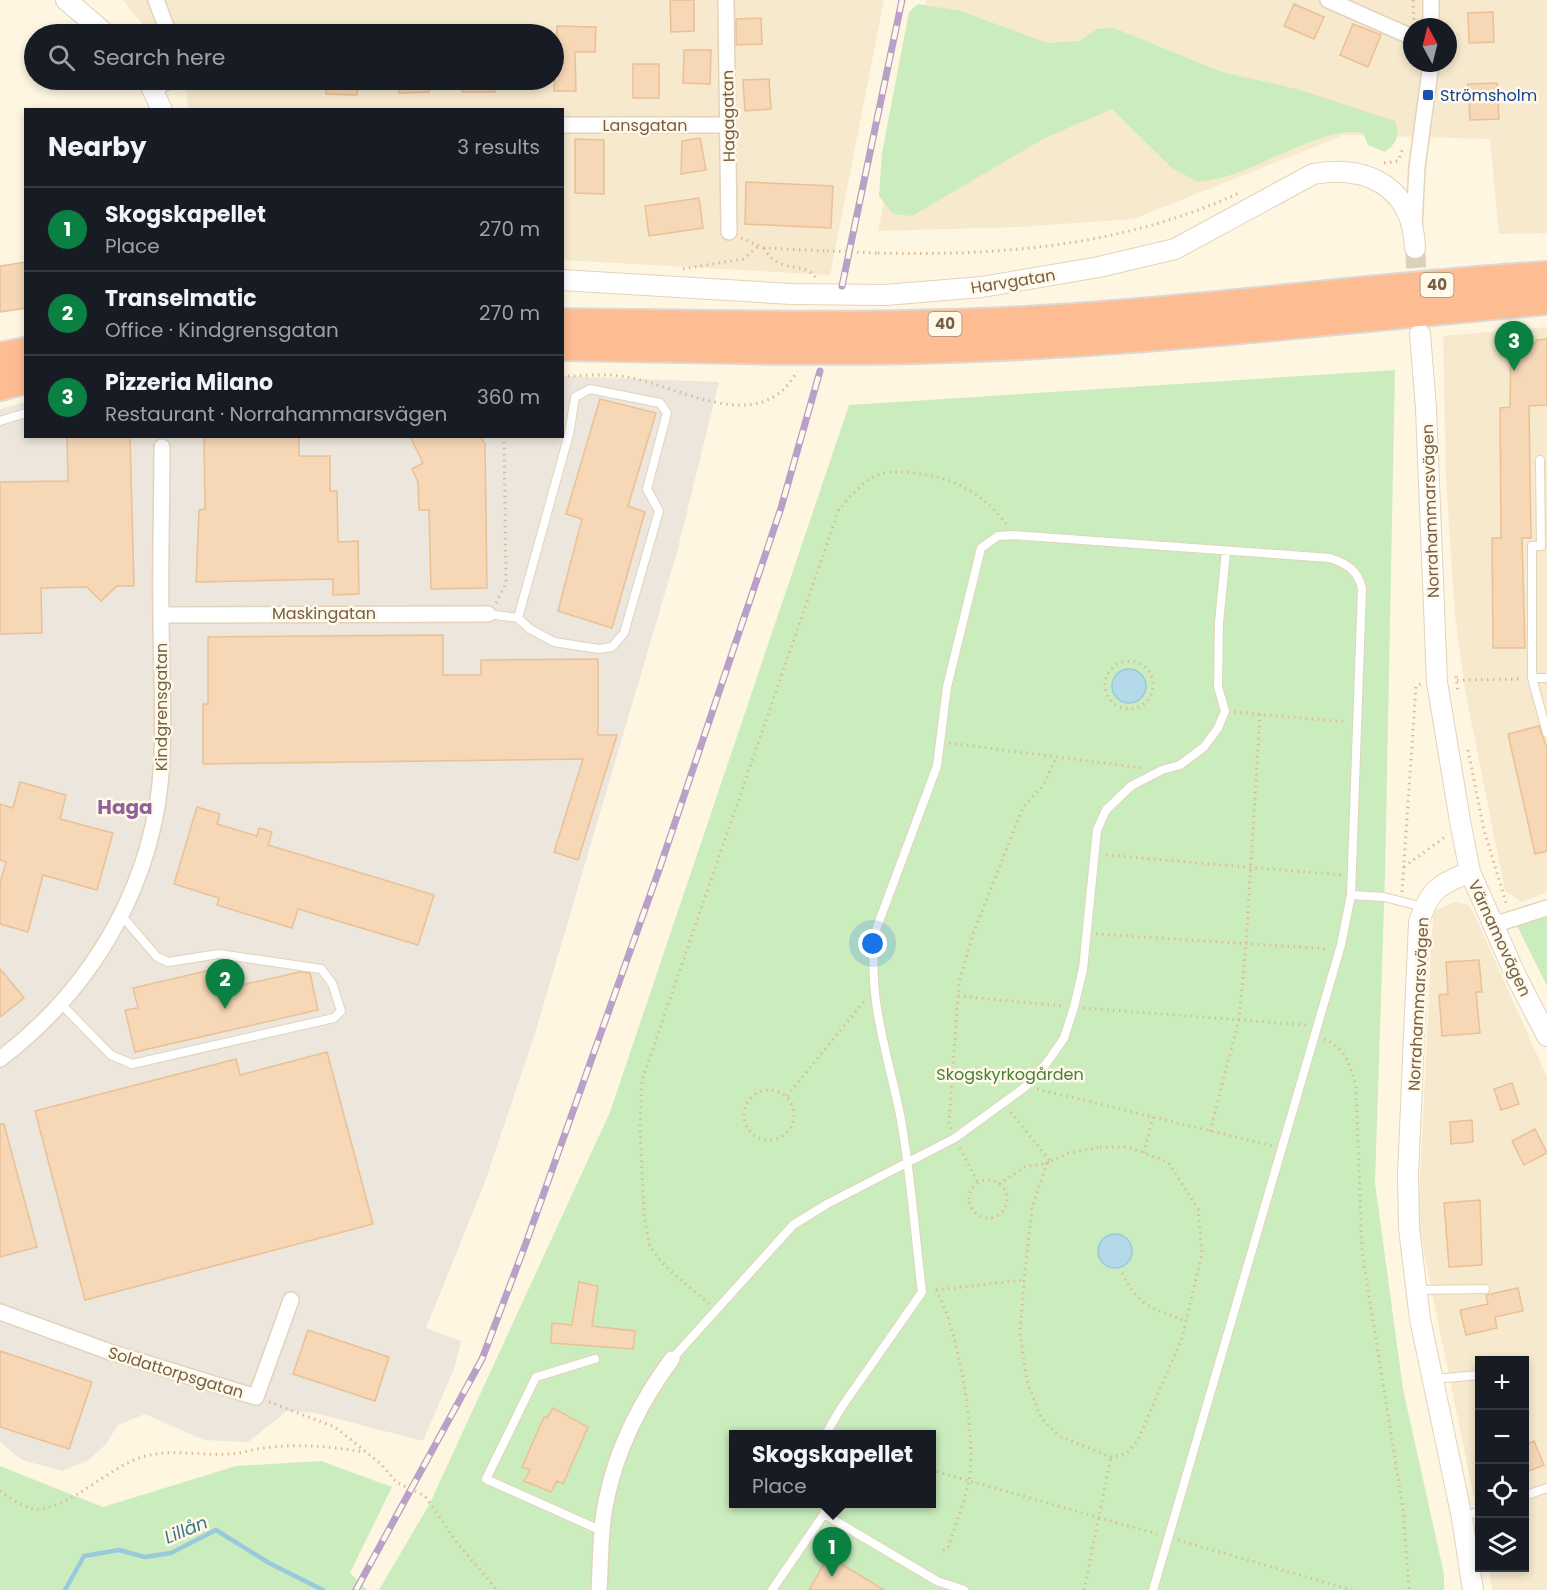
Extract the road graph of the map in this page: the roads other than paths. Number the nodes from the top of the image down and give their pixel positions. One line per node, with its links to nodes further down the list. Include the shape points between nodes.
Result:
1 (66, 0): 7 (street)
2 (156, 0): 8 (street)
3 (726, 0): 14 (street, Hagagatan)
4 (1328, 0): 9 (street)
5 (1431, 0): 6 (street)
6 (1431, 18)
7 (94, 24)
8 (165, 24)
9 (1403, 33)
10 (1430, 72): 15 (street, via 1417,167)
11 (158, 90): 12 (street)
12 (162, 108)
13 (564, 125): 14 (street, Lansgatan)
14 (728, 125): 16 (street, Hagagatan)
15 (1414, 228): 17 (street); 19 (street, Harvgatan, via 1400,200 1381,182 1360,172 1336,170 1312,174 1175,249 1100,267 982,286 885,295 791,294)
16 (729, 232)
17 (1415, 248)
18 (1547, 276): 21 (highway, 40, via 968,324)
19 (564, 280)
20 (1547, 300): 23 (highway, 40, via 1151,337 975,347 852,351)
21 (564, 323)
22 (1420, 333): 39 (street, Norrahammarsvägen, via 1437,682)
23 (564, 346)
24 (24, 352): 25 (highway)
25 (0, 357)
26 (24, 380): 27 (highway)
27 (0, 386)
28 (24, 414): 29 (lane)
29 (0, 421)
30 (161, 442): 34 (street, Kindgrensgatan)
31 (1541, 460): 36 (lane, via 1541,546 1532,546)
32 (1226, 551): 40 (lane, via 1330,558 1345,563 1358,574 1362,588); 48 (lane, via 1218,687 1225,711 1204,747 1180,765 1131,786 1106,810 1097,830 1083,969 1064,1038 1025,1087 955,1138); 48 (lane, via 1014,535 998,536 981,548 947,687 937,766 877,927 872,952 874,990)
33 (488, 614): 34 (street, Maskingatan); 35 (lane)
34 (161, 615): 43 (street, Kindgrensgatan, via 160,778 141,867)
35 (518, 618): 35 (lane, via 554,642 599,649 612,647 624,633 659,511 647,489 667,413 660,404 590,389 575,397 569,434)
36 (1532, 678): 37 (lane); 38 (lane)
37 (1547, 678)
38 (1547, 733)
39 (1470, 872): 41 (street, Norrahammarsvägen, via 1445,883 1428,897); 44 (street, Värnamovägen)
40 (1351, 895): 41 (lane, via 1384,897); 69 (lane, via 1340,950)
41 (1424, 908): 50 (street, Norrahammarsvägen, via 1419,922 1408,1175 1408,1228)
42 (1547, 908): 44 (street)
43 (122, 916): 45 (street, Kindgrensgatan, via 101,953); 45 (lane, via 157,957 168,962 219,954 321,969 332,982 341,1011 334,1018 132,1064 111,1055)
44 (1502, 922): 46 (street, Värnamovägen)
45 (61, 1004): 47 (street, Kindgrensgatan)
46 (1547, 1036)
47 (0, 1059)
48 (907, 1165): 54 (lane, via 793,1225); 57 (lane, via 922,1292)
49 (1485, 1289): 50 (lane)
50 (1415, 1290): 56 (street, Norrahammarsvägen)
51 (291, 1300): 52 (street, Soldattorpsgatan, via 256,1397 113,1353)
52 (0, 1312)
53 (595, 1359): 63 (lane, via 536,1377 486,1479)
54 (672, 1359): 63 (street, via 652,1386 633,1424 607,1497)
55 (1475, 1375): 56 (lane)
56 (1433, 1379): 62 (street, Norrahammarsvägen)
57 (828, 1430)
58 (1547, 1488): 59 (lane)
59 (1529, 1494)
60 (826, 1508): 61 (lane)
61 (824, 1514): 64 (lane); 66 (lane)
62 (1471, 1514): 70 (street, Norrahammarsvägen)
63 (603, 1531): 65 (street)
64 (937, 1581): 67 (lane); 68 (lane)
65 (599, 1590)
66 (772, 1590)
67 (934, 1590)
68 (964, 1590)
69 (1153, 1590)
70 (1473, 1590)

